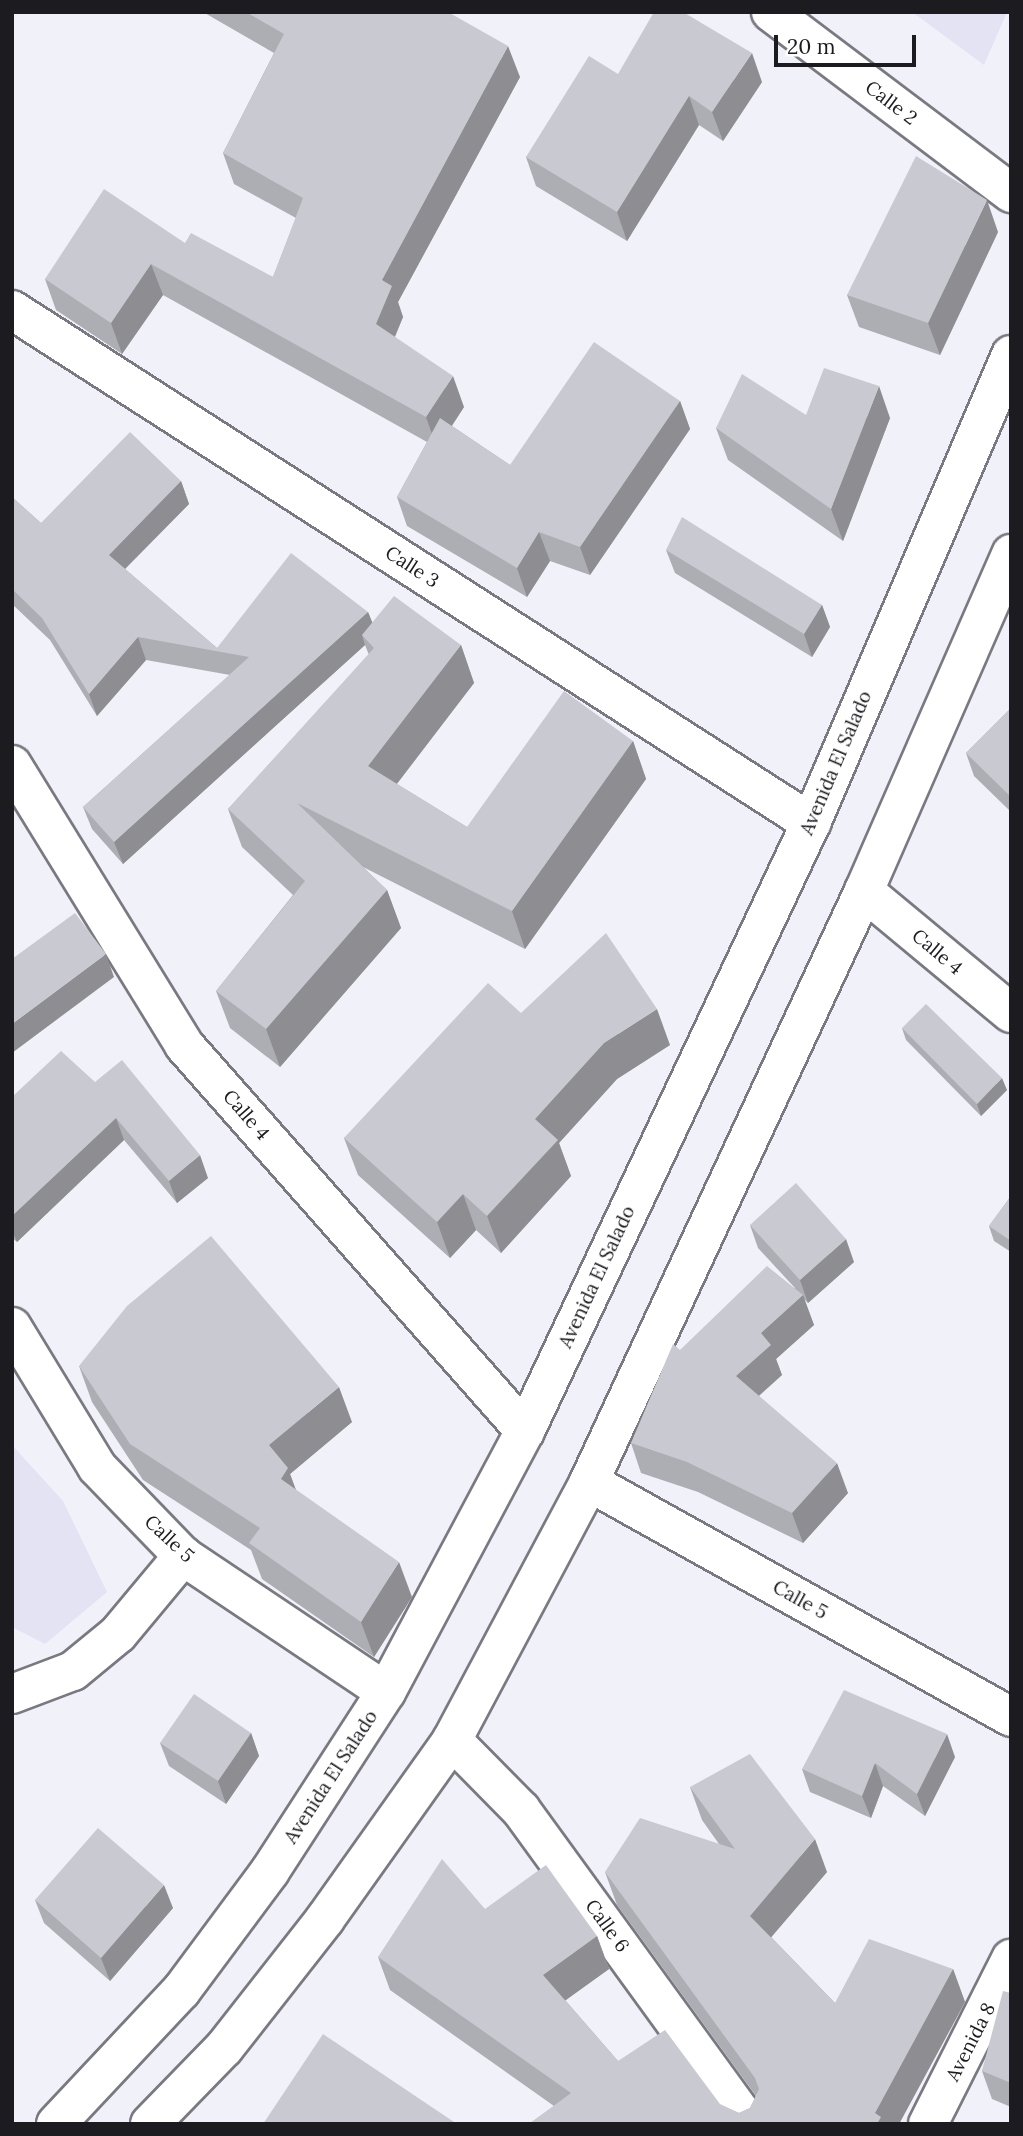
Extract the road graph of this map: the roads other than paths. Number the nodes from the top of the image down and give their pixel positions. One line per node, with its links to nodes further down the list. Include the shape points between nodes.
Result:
1 (771, 12): 2 (street, Calle 2)
2 (1011, 193)
3 (12, 310): 7 (street, Calle 3)
4 (1011, 355): 7 (street, Avenida El Salado)
5 (1011, 554): 8 (street)
6 (12, 765): 11 (street, Calle 4, via 184,1045)
7 (811, 823): 11 (street, Avenida El Salado)
8 (863, 891): 9 (street, Calle 4); 12 (street)
9 (1011, 1013)
10 (12, 1326): 13 (street, Calle 5, via 97,1467)
11 (525, 1432): 14 (street, Avenida El Salado)
12 (589, 1482): 16 (street, Calle 5); 17 (street)
13 (183, 1556): 14 (street, Calle 5); 15 (street, via 118,1634 73,1671)
14 (386, 1692): 19 (street, Avenida El Salado, via 270,1871 181,1991)
15 (12, 1694)
16 (1011, 1717)
17 (452, 1740): 20 (street, via 283,1973 224,2048); 21 (street, Calle 6, via 522,1810)
18 (1011, 1959): 22 (street, Avenida 8)
19 (56, 2124)
20 (150, 2124)
21 (749, 2124)
22 (928, 2124)

